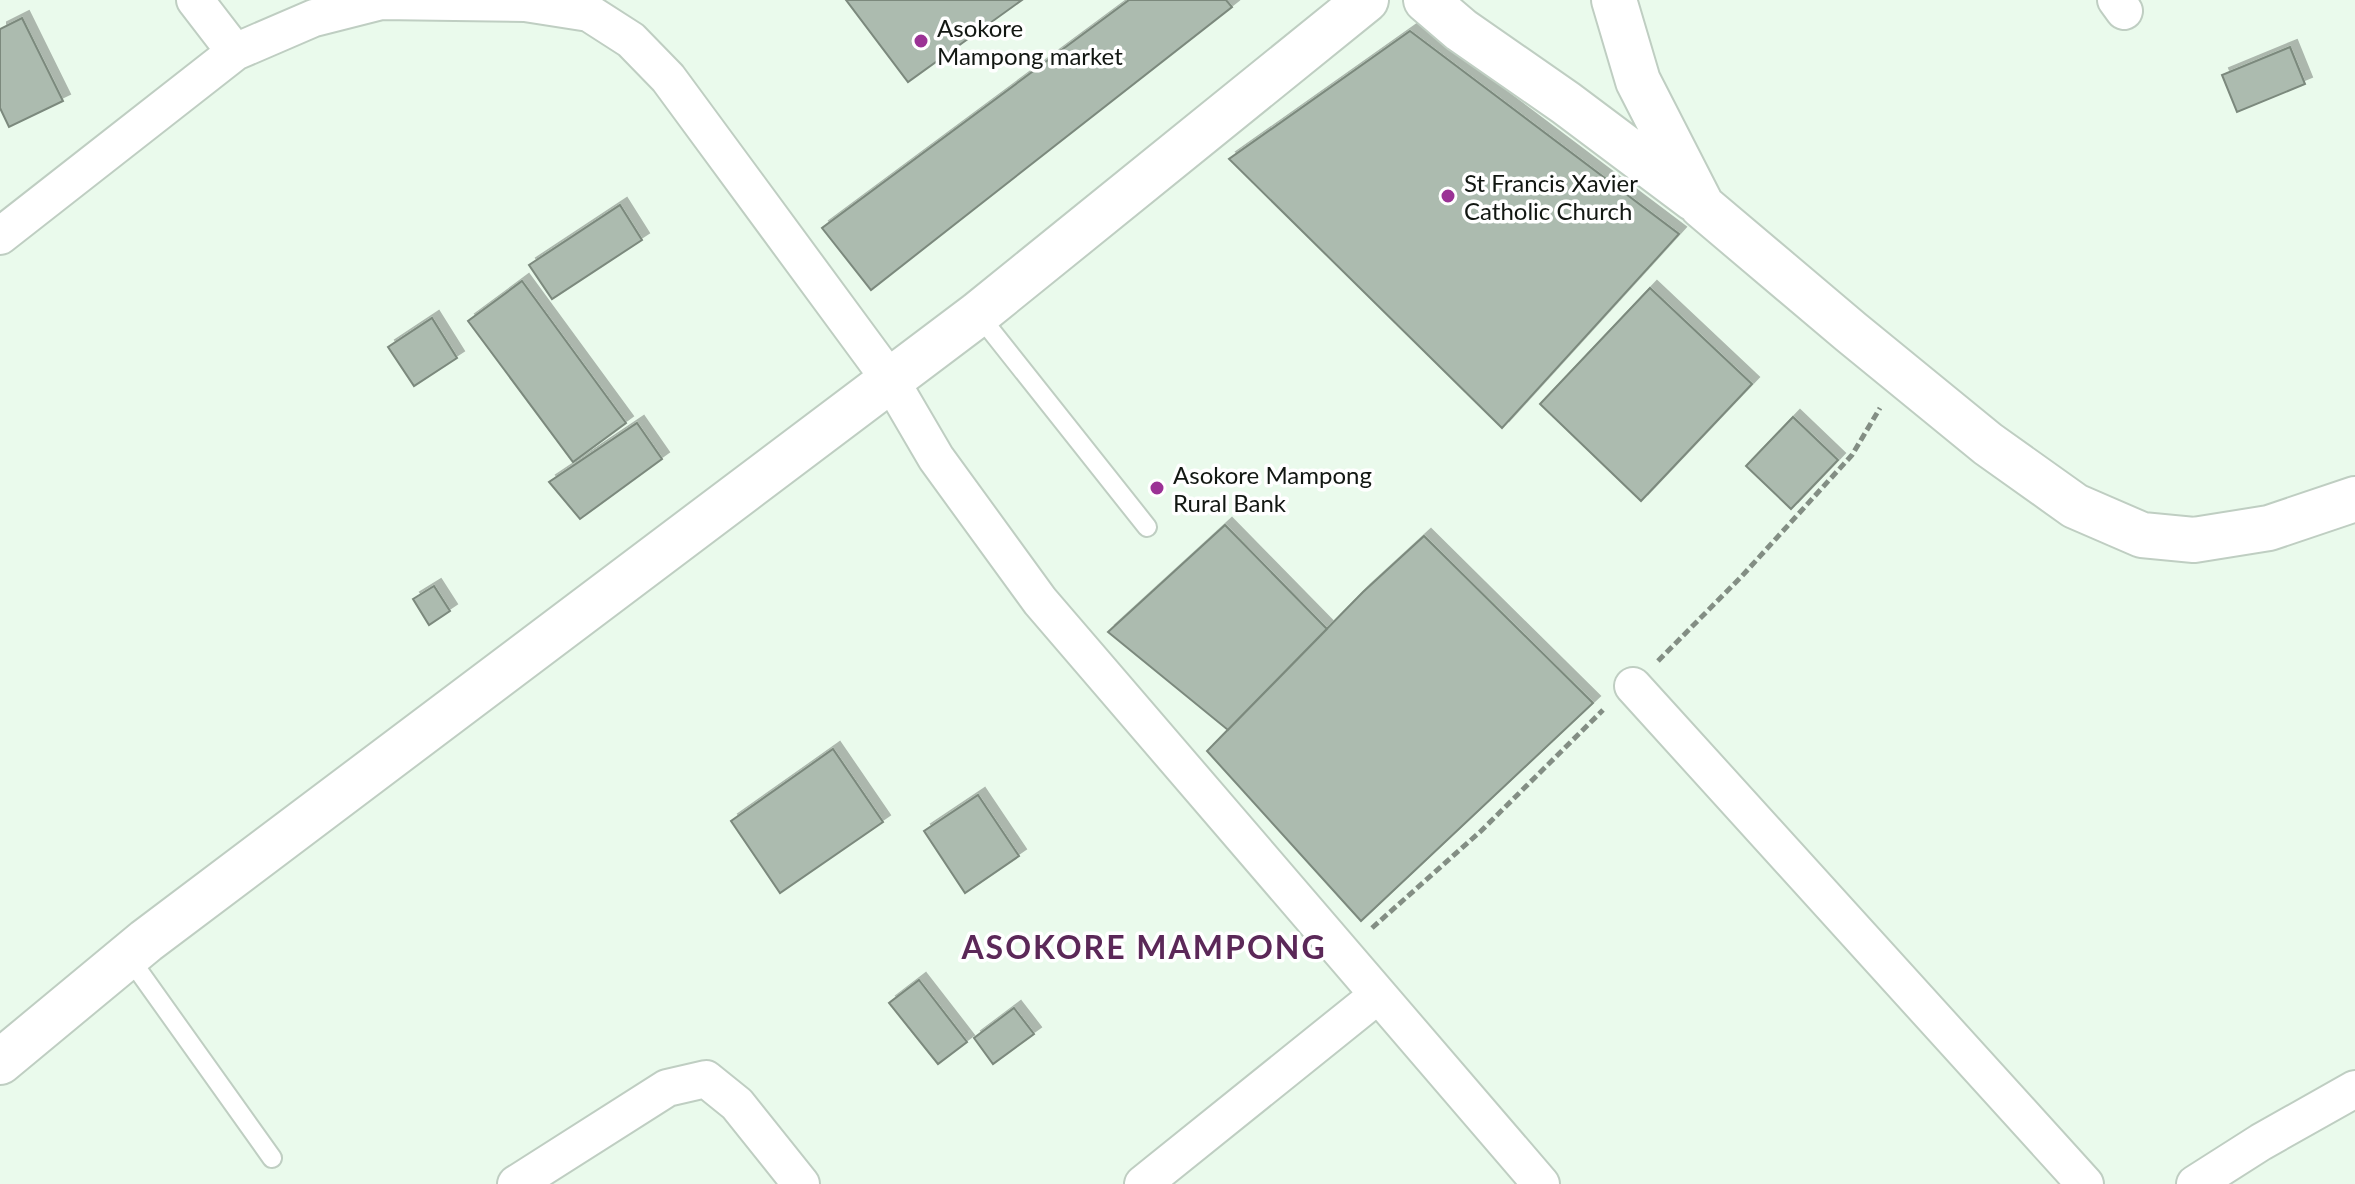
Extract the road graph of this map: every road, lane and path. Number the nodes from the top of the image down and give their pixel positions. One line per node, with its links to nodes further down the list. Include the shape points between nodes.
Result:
1 (195, 0): 5 (street)
2 (1426, 0): 6 (street)
3 (1614, 0): 6 (street, via 1638,81)
4 (1355, 3): 8 (street)
5 (235, 52): 7 (street); 9 (street, via 314,18 381,1 525,3 589,13 631,40 668,78)
6 (1702, 206): 10 (street, via 1988,444 2075,506 2142,535 2194,540 2269,528)
7 (0, 236)
8 (978, 314): 9 (street); 11 (lane)
9 (891, 381): 13 (street); 14 (street, via 936,458 1040,601)
10 (2355, 499)
11 (1147, 527)
12 (1633, 686): 22 (street)
13 (128, 956): 15 (street); 17 (lane)
14 (1378, 995): 20 (street); 21 (street)
15 (0, 1062)
16 (2355, 1089): 23 (street)
17 (272, 1158)
18 (516, 1184): 19 (street, via 667,1088 706,1079 737,1104)
19 (801, 1184)
20 (1143, 1184)
21 (1541, 1184)
22 (2085, 1184)
23 (2195, 1184)

